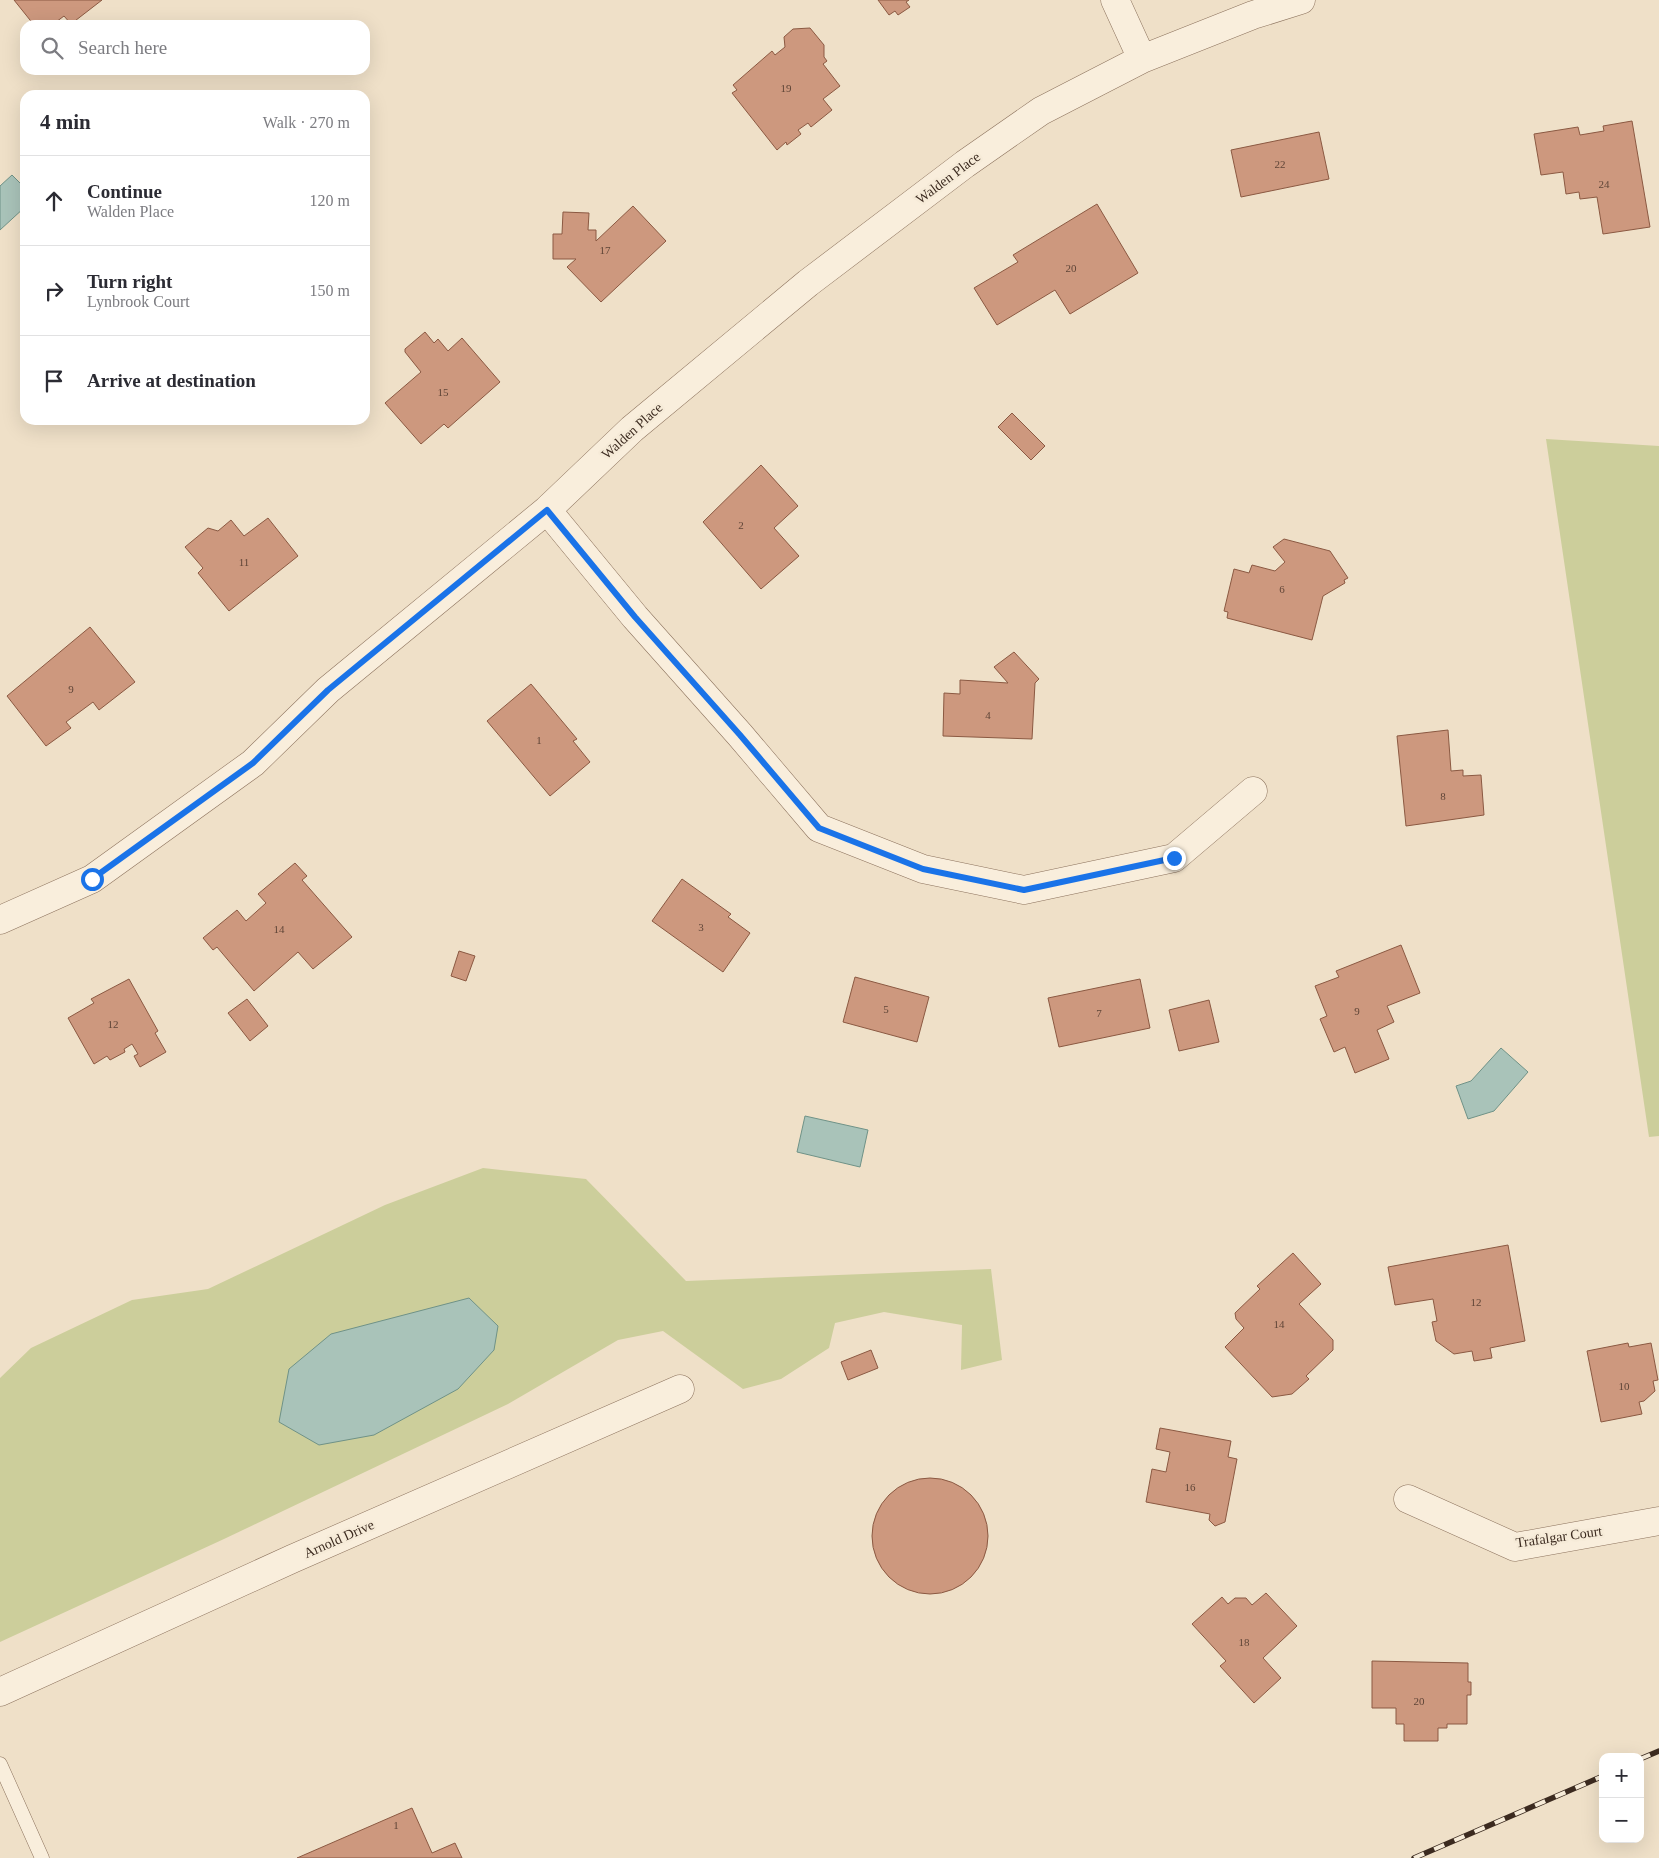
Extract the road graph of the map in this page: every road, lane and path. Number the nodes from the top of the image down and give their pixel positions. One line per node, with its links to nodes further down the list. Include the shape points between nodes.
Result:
1 (1115, 0): 3 (street)
2 (1301, 0): 3 (street, Walden Place, via 1253,15)
3 (1142, 59): 4 (street, Walden Place, via 1041,111 808,283 632,429)
4 (547, 510): 5 (street, via 635,617 819,828 923,869 1024,890 1174,858); 6 (street, Walden Place, via 328,690 253,763 92,879)
5 (1253, 791)
6 (0, 920)
7 (680, 1389): 10 (street, Arnold Drive, via 292,1559)
8 (1408, 1499): 9 (street, Trafalgar Court, via 1515,1547)
9 (1659, 1521)
10 (0, 1692)
11 (0, 1764): 12 (lane)
12 (42, 1858)

